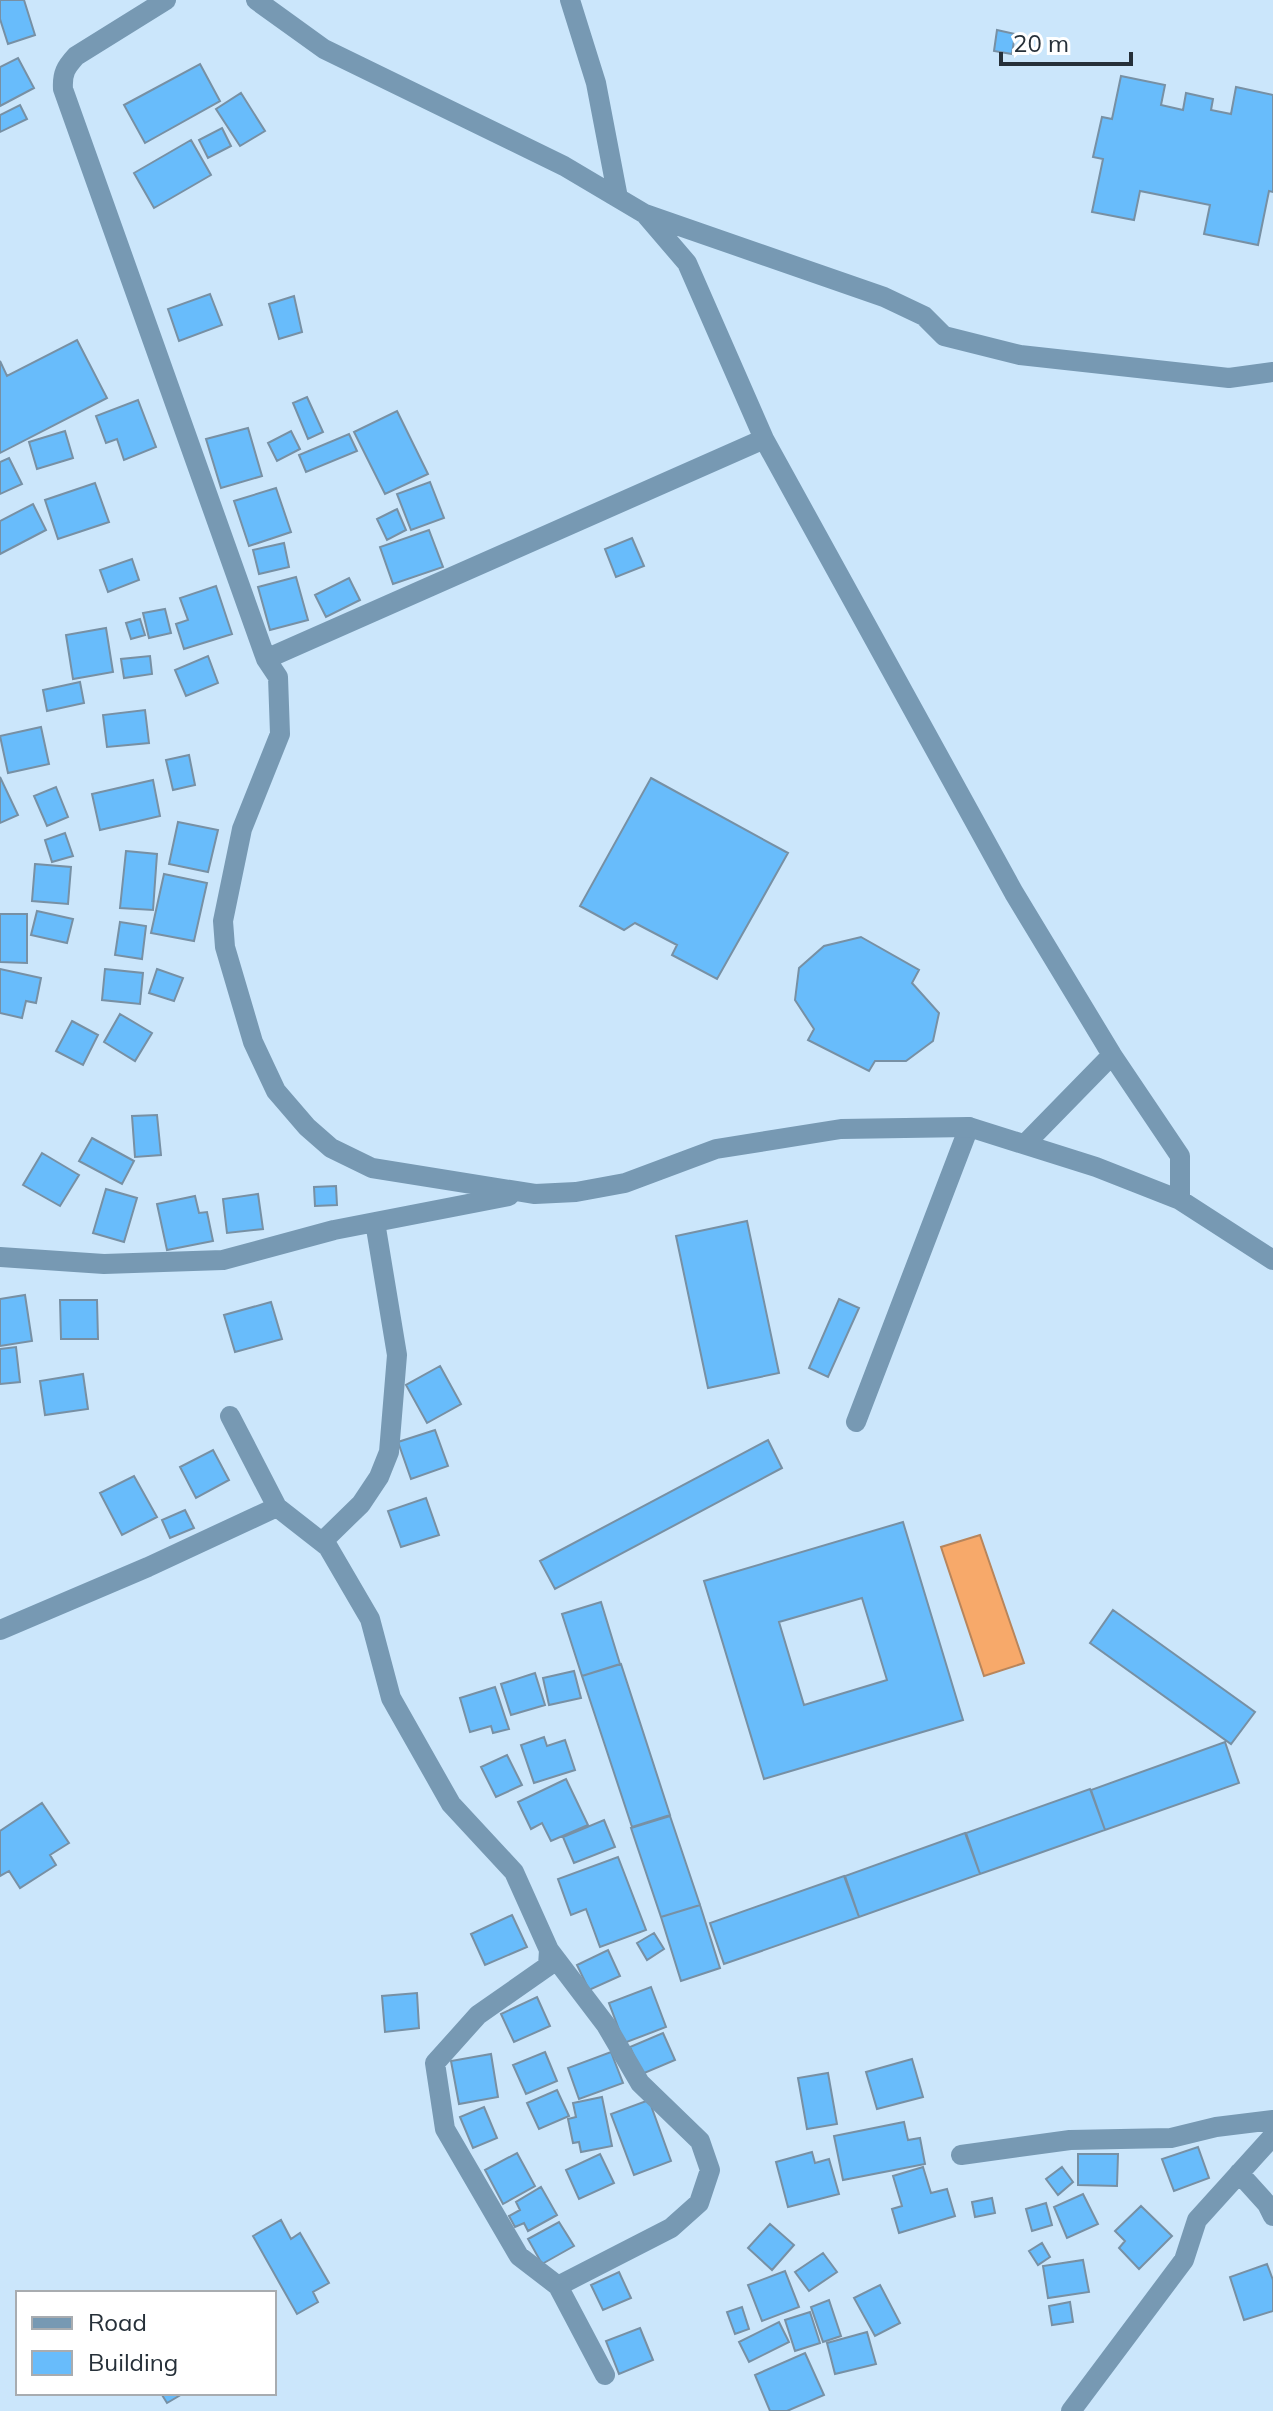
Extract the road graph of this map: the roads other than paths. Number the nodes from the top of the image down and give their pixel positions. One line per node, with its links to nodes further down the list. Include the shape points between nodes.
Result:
1 (166, 0): 8 (street, via 76,56 62,76 63,89)
2 (256, 0): 4 (street, via 324,49)
3 (570, 0): 4 (street, via 596,83)
4 (618, 198): 5 (street)
5 (645, 214): 6 (street, via 884,297 924,316 944,336 1005,351 1229,378); 7 (street, via 687,263)
6 (1273, 372)
7 (764, 439): 8 (street); 9 (street, via 1014,893)
8 (266, 659): 12 (street, via 278,677 280,734 242,829 223,921 237,994 264,1067 276,1091 307,1127 331,1148 372,1168)
9 (1112, 1055): 11 (street); 13 (street, via 1180,1156)
10 (969, 1127): 11 (street); 12 (street, via 841,1129 716,1149 625,1183 576,1192); 18 (street)
11 (1025, 1144): 13 (street)
12 (525, 1193): 14 (street)
13 (1180, 1200): 16 (street)
14 (375, 1222): 15 (street, via 223,1260 104,1264); 20 (street, via 397,1355 389,1452 361,1504)
15 (0, 1257)
16 (1273, 1260)
17 (230, 1416): 19 (street)
18 (856, 1422)
19 (277, 1507): 20 (street); 21 (street)
20 (322, 1542): 22 (street, via 370,1619 391,1698 451,1804 514,1872)
21 (0, 1630)
22 (549, 1950): 28 (street, via 548,1966 478,2015 435,2063 445,2129 519,2256); 28 (street, via 606,2025 640,2083 700,2141 710,2170 699,2203 671,2228)
23 (1273, 2120): 25 (street, via 1171,2138 1070,2140)
24 (1273, 2136): 26 (street)
25 (961, 2155)
26 (1239, 2173): 27 (street); 30 (street, via 1197,2220 1184,2260)
27 (1273, 2216)
28 (558, 2286): 29 (street)
29 (605, 2375)
30 (1071, 2411)

